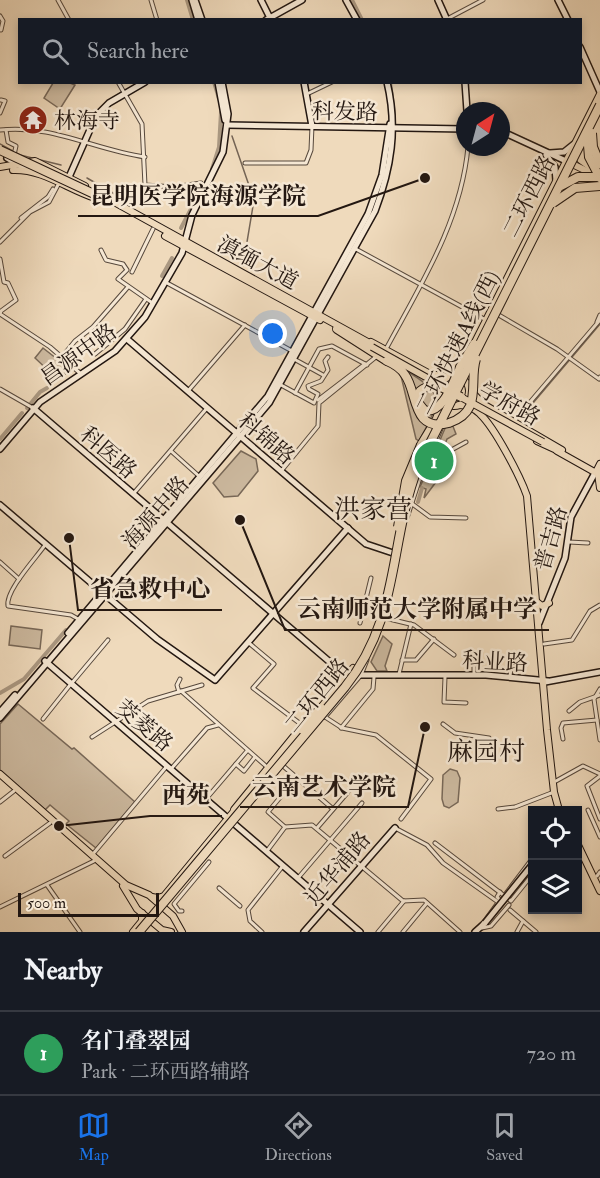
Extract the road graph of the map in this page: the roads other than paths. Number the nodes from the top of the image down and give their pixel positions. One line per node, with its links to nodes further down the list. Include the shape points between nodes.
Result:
1 (58, 0): 12 (street)
2 (151, 0): 13 (street)
3 (194, 0): 14 (street)
4 (262, 0): 15 (street)
5 (302, 0): 16 (street)
6 (308, 0): 17 (street)
7 (348, 0): 18 (street)
8 (439, 0): 19 (street)
9 (483, 0): 20 (street)
10 (557, 0): 21 (street)
11 (0, 16): 22 (street)
12 (68, 18)
13 (156, 18)
14 (199, 18)
15 (271, 18)
16 (273, 18)
17 (273, 18)
18 (357, 18)
19 (448, 18)
20 (450, 18)
21 (566, 18)
22 (1, 30)
23 (582, 51): 35 (street)
24 (582, 60): 35 (street)
25 (119, 84): 34 (street)
26 (144, 84): 34 (street)
27 (220, 84): 40 (street)
28 (304, 84): 41 (street)
29 (305, 84): 33 (street)
30 (328, 84): 33 (street)
31 (386, 84): 42 (street)
32 (466, 84): 36 (street)
33 (309, 93): 41 (street)
34 (126, 94): 47 (street, via 96,116); 51 (street, via 142,124)
35 (600, 100): 39 (main road, 二环西路); 48 (main road, 二环西路); 55 (highway, bridge, via 592,137); 57 (highway, bridge, via 588,126 586,142); 63 (highway, bridge); 65 (highway, bridge)
36 (467, 102)
37 (0, 103): 38 (street, via 5,101)
38 (0, 113)
39 (595, 122): 54 (main road, 二环西路); 57 (highway, via 581,157)
40 (226, 124): 41 (street, 科发路); 67 (street); 67 (street, via 220,162 192,215)
41 (312, 125): 42 (street, 科发路); 53 (street, via 306,163)
42 (391, 127): 43 (street, 科发路); 68 (street, via 392,156 381,194); 77 (street, via 373,202)
43 (456, 128)
44 (0, 130): 45 (street)
45 (6, 130): 47 (street, via 49,132); 52 (street, via 6,140 16,146)
46 (510, 136): 49 (street)
47 (84, 142): 51 (street); 56 (street)
48 (575, 143): 49 (street, via 562,152); 54 (main road, 二环西路)
49 (545, 153): 54 (street); 60 (street, via 555,167)
50 (466, 156): 73 (street, via 458,205)
51 (144, 157): 59 (street, via 147,186 185,187)
52 (9, 161): 56 (main road, 滇缅大道, via 35,161); 58 (main road, 滇缅大道); 62 (highway, bridge)
53 (245, 162)
54 (568, 164): 57 (highway); 60 (main road, 二环西路); 61 (main road, 二环西路)
55 (600, 164)
56 (69, 177): 62 (main road, 滇缅大道)
57 (599, 181): 61 (highway, via 570,185); 63 (highway, bridge, via 584,176 564,184); 65 (highway, bridge, via 564,193)
58 (58, 182): 62 (main road, 滇缅大道); 66 (street, via 48,197 31,208)
59 (201, 183)
60 (554, 185): 79 (main road, 二环西路)
61 (554, 200): 76 (main road, 二环西路)
62 (106, 201): 64 (main road, 滇缅大道); 67 (main road, 滇缅大道)
63 (539, 220): 84 (highway, 二环快速A线(西), bridge)
64 (153, 229): 67 (main road, 滇缅大道); 71 (street)
65 (537, 229): 76 (highway, bridge)
66 (0, 242)
67 (182, 244): 72 (street, 昌源中路); 75 (street, 昌源中路); 77 (main road, 滇缅大道)
68 (354, 248): 73 (street); 77 (street)
69 (101, 250): 74 (street, via 106,260 123,264 127,270 118,279)
70 (0, 259): 90 (street, via 4,282 16,300 0,314)
71 (132, 272)
72 (165, 282): 81 (street); 85 (street, 昌源中路)
73 (421, 285): 79 (street); 88 (street)
74 (128, 287): 75 (street); 90 (street)
75 (149, 300): 85 (street, 昌源中路); 89 (street, via 125,329)
76 (495, 314): 88 (highway, bridge, via 475,364 470,405 456,420 439,424 422,416 414,404 406,375); 92 (main road, 二环西路); 93 (street); 137 (highway, bridge, via 417,470)
77 (315, 315): 83 (main road, 滇缅大道); 87 (street, 海源中路); 94 (street, 海源中路)
78 (600, 315): 82 (street)
79 (486, 320): 92 (main road, 二环西路)
80 (600, 320): 93 (street)
81 (245, 325): 87 (street); 105 (street)
82 (594, 326)
83 (338, 327): 86 (main road, 滇缅大道); 88 (highway)
84 (481, 335): 110 (highway, bridge, via 460,367 450,389 445,398 443,402 425,411 417,399 421,390 432,386 442,388 452,393); 137 (highway, 二环快速A线(西), bridge, via 414,469)
85 (127, 338): 97 (street, 昌源中路); 105 (street, 科锦路)
86 (373, 346): 110 (main road, 学府路, bridge); 118 (main road, 学府路, bridge)
87 (293, 351): 117 (street, 海源中路, via 268,396)
88 (381, 353): 95 (street); 101 (main road)
89 (95, 354)
90 (62, 357): 97 (street)
91 (328, 357): 98 (street, via 328,370)
92 (471, 358): 99 (main road, 二环西路); 103 (main road, 二环西路)
93 (570, 358): 100 (street); 114 (street)
94 (294, 359): 96 (street); 102 (street, 海源中路)
95 (366, 365): 96 (street, via 332,346 319,350); 109 (street)
96 (309, 367): 98 (street); 106 (street)
97 (79, 372): 111 (street, 昌源中路)
98 (323, 375): 109 (street, via 320,382 308,386 318,394)
99 (451, 377): 101 (main road); 103 (main road, via 461,378); 107 (main road, via 442,382)
100 (600, 377)
101 (430, 378): 107 (main road)
102 (281, 385): 106 (street); 117 (street, 海源中路)
103 (468, 386): 108 (main road, 学府路); 110 (main road, via 467,399)
104 (0, 389): 111 (street)
105 (188, 391): 112 (street, 科锦路)
106 (295, 393): 109 (street)
107 (440, 396): 110 (main road, via 448,405); 115 (main road, 二环西路)
108 (476, 398): 113 (main road, 学府路); 116 (main road)
109 (317, 402): 124 (street, via 318,426)
110 (459, 402): 115 (main road, 二环西路); 118 (main road, 学府路, bridge); 143 (main road, via 483,417 523,487)
111 (32, 407): 121 (street, 昌源中路); 128 (street, 科医路)
112 (207, 408): 117 (street, 科锦路); 122 (street)
113 (503, 419): 114 (main road, 学府路); 116 (main road, via 494,419); 123 (main road)
114 (514, 421): 123 (main road, 学府路)
115 (439, 424): 119 (street); 129 (main road, 二环西路, via 417,474); 137 (highway, bridge); 137 (main road, 二环西路, via 415,462); 137 (highway, bridge, via 421,445 404,488)
116 (492, 425): 143 (main road, via 529,495)
117 (239, 435): 124 (street, 科锦路); 126 (street, 海源中路); 132 (street, 海源中路)
118 (543, 441): 123 (main road, 学府路)
119 (436, 442): 120 (street, via 444,453); 129 (street)
120 (466, 442)
121 (0, 447)
122 (171, 451): 126 (street); 128 (street)
123 (561, 451): 125 (main road, 学府路)
124 (280, 471): 133 (street, 科锦路)
125 (598, 471): 127 (main road); 134 (street, 普吉路, via 573,517); 143 (street, 普吉路, via 571,517 565,558)
126 (200, 477): 132 (street, 海源中路)
127 (600, 488)
128 (133, 494): 132 (street, 科医路)
129 (411, 503): 131 (street, via 430,517); 148 (main road, 二环西路)
130 (0, 505): 136 (street)
131 (466, 518)
132 (165, 522): 141 (street, 海源中路); 146 (street, 科医路)
133 (348, 528): 137 (street, 科锦路, via 369,546); 146 (street)
134 (569, 542): 135 (street); 143 (street, 普吉路, via 564,568)
135 (588, 543)
136 (46, 544): 140 (street); 141 (street)
137 (394, 554): 144 (main road, 二环西路); 148 (highway, bridge); 177 (highway, 二环快速A线(西), bridge, via 372,639)
138 (0, 562): 140 (street)
139 (371, 578): 142 (street)
140 (19, 579): 147 (street, via 7,600 10,608)
141 (104, 593): 147 (street, 海源中路); 154 (street, via 212,679 218,679); 160 (street, 海源中路)
142 (366, 601): 144 (street); 149 (street)
143 (543, 603): 151 (main road); 151 (street, 普吉路); 151 (main road)
144 (382, 604): 164 (main road, 二环西路, via 368,644)
145 (600, 604): 155 (street, via 572,640)
146 (274, 615): 154 (street); 164 (street, 科医路)
147 (78, 619): 160 (street, 海源中路)
148 (384, 620): 150 (street); 165 (main road, 二环西路); 182 (highway, bridge, via 371,657); 262 (highway, bridge, via 369,653 351,679)
149 (360, 623)
150 (411, 624): 152 (street); 158 (street)
151 (540, 625): 155 (main road); 170 (main road)
152 (434, 639): 156 (street); 158 (street, via 416,660)
153 (108, 640): 172 (street)
154 (249, 643): 189 (street, via 274,664 253,688)
155 (544, 644): 170 (main road)
156 (454, 655)
157 (474, 657): 163 (street)
158 (402, 660): 162 (street)
159 (512, 660): 168 (street)
160 (45, 663): 172 (street, 茭菱路); 181 (street, 海源中路); 183 (street, 海源中路)
161 (600, 672): 170 (street)
162 (399, 674): 163 (street, 科业路); 165 (street, 科业路)
163 (474, 675): 168 (street, 科业路)
164 (347, 676): 165 (street); 171 (main road, 二环西路)
165 (358, 676): 166 (street, 科业路); 182 (main road, 二环西路)
166 (374, 677): 167 (street, 科业路); 190 (street, via 373,689)
167 (445, 677): 170 (street, 科业路); 179 (street, via 444,702)
168 (510, 677): 170 (street, 科业路)
169 (180, 679): 175 (street)
170 (545, 681): 205 (main road); 208 (main road)
171 (341, 684): 189 (street); 217 (main road, 二环西路)
172 (71, 685): 184 (street); 186 (street, 茭菱路)
173 (202, 685): 175 (street)
174 (600, 689): 178 (street)
175 (180, 692): 186 (street, via 148,701); 188 (street)
176 (600, 695): 178 (street)
177 (332, 697): 217 (highway, bridge, via 248,793); 262 (highway, 二环快速A线(西), bridge)
178 (595, 697): 180 (street); 185 (street)
179 (466, 703)
180 (569, 711)
181 (0, 712)
182 (323, 717): 190 (street); 198 (main road, 二环西路)
183 (0, 718)
184 (43, 719)
185 (597, 720): 193 (street, via 564,723); 194 (street)
186 (114, 722): 191 (street); 199 (street, 茭菱路)
187 (443, 724): 192 (street, via 455,733)
188 (218, 725): 195 (street); 199 (street, via 207,728)
189 (302, 725): 200 (street)
190 (341, 728): 219 (street, via 376,735 431,778)
191 (92, 737)
192 (489, 738)
193 (563, 738)
194 (600, 740)
195 (247, 751): 196 (street); 197 (street)
196 (255, 757): 197 (street, via 244,771); 200 (street)
197 (236, 764): 209 (street)
198 (282, 765): 203 (street); 217 (main road, 二环西路)
199 (168, 767): 209 (street, 茭菱路); 221 (street, 茭菱路); 233 (street)
200 (267, 767): 221 (street, via 239,801)
201 (0, 774): 233 (main road)
202 (600, 775): 205 (street, via 583,766); 218 (street, via 587,786)
203 (297, 777): 214 (street); 223 (street, via 268,812)
204 (0, 779): 206 (main road)
205 (556, 781): 213 (main road)
206 (14, 791): 210 (street); 220 (main road)
207 (348, 792): 214 (street)
208 (554, 792): 212 (main road); 215 (street)
209 (206, 799): 221 (street, 茭菱路)
210 (0, 802)
211 (362, 803): 227 (street)
212 (560, 806)
213 (561, 806)
214 (333, 809): 224 (street)
215 (498, 809)
216 (588, 810): 222 (street)
217 (238, 813): 221 (main road)
218 (600, 818): 222 (street)
219 (401, 819)
220 (50, 823): 232 (street); 233 (main road)
221 (230, 823): 230 (street, 茭菱路); 236 (street, 茭菱路); 243 (main road); 262 (main road, bridge)
222 (594, 823): 226 (street)
223 (285, 827): 224 (street); 230 (street)
224 (317, 828): 227 (street)
225 (395, 828): 237 (street, 近华浦路); 250 (street, via 427,845 443,863)
226 (600, 837)
227 (330, 841): 237 (street); 240 (street)
228 (435, 843): 246 (street)
229 (582, 845): 239 (main road)
230 (267, 851): 236 (street, 茭菱路)
231 (582, 853): 245 (main road)
232 (5, 856)
233 (93, 858): 242 (street); 247 (main road, via 129,887); 255 (main road, via 124,887)
234 (531, 860): 248 (street)
235 (209, 862): 257 (street, via 175,903)
236 (283, 866): 240 (street, 茭菱路); 252 (street, 茭菱路); 264 (street, via 248,910 250,921)
237 (361, 866): 249 (street); 252 (street, 近华浦路)
238 (528, 872): 259 (street, bridge)
239 (599, 877)
240 (298, 878): 252 (street, 茭菱路)
241 (528, 880): 248 (street, via 512,901)
242 (47, 885): 254 (street); 261 (street)
243 (176, 886): 247 (main road, via 161,898); 257 (main road, via 167,903)
244 (219, 888): 253 (street)
245 (600, 891)
246 (500, 892): 248 (street); 250 (street)
247 (147, 894): 255 (main road, via 135,896); 257 (main road)
248 (504, 896)
249 (404, 901): 251 (street); 267 (street)
250 (499, 901): 256 (street); 259 (street)
251 (427, 903): 268 (street); 269 (street)
252 (327, 905): 265 (street, 近华浦路); 266 (street, 茭菱路)
253 (240, 906)
254 (0, 907)
255 (136, 907): 260 (main road); 262 (main road, via 143,918)
256 (508, 907): 258 (street); 259 (street, via 491,926)
257 (177, 914): 260 (main road, via 173,927); 263 (main road)
258 (523, 920): 270 (street); 271 (street)
259 (481, 928)
260 (165, 930): 262 (main road, via 150,924)
261 (80, 932)
262 (137, 932)
263 (182, 932)
264 (262, 932)
265 (304, 932)
266 (358, 932)
267 (378, 932)
268 (403, 932)
269 (460, 932)
270 (517, 932)
271 (536, 932)

